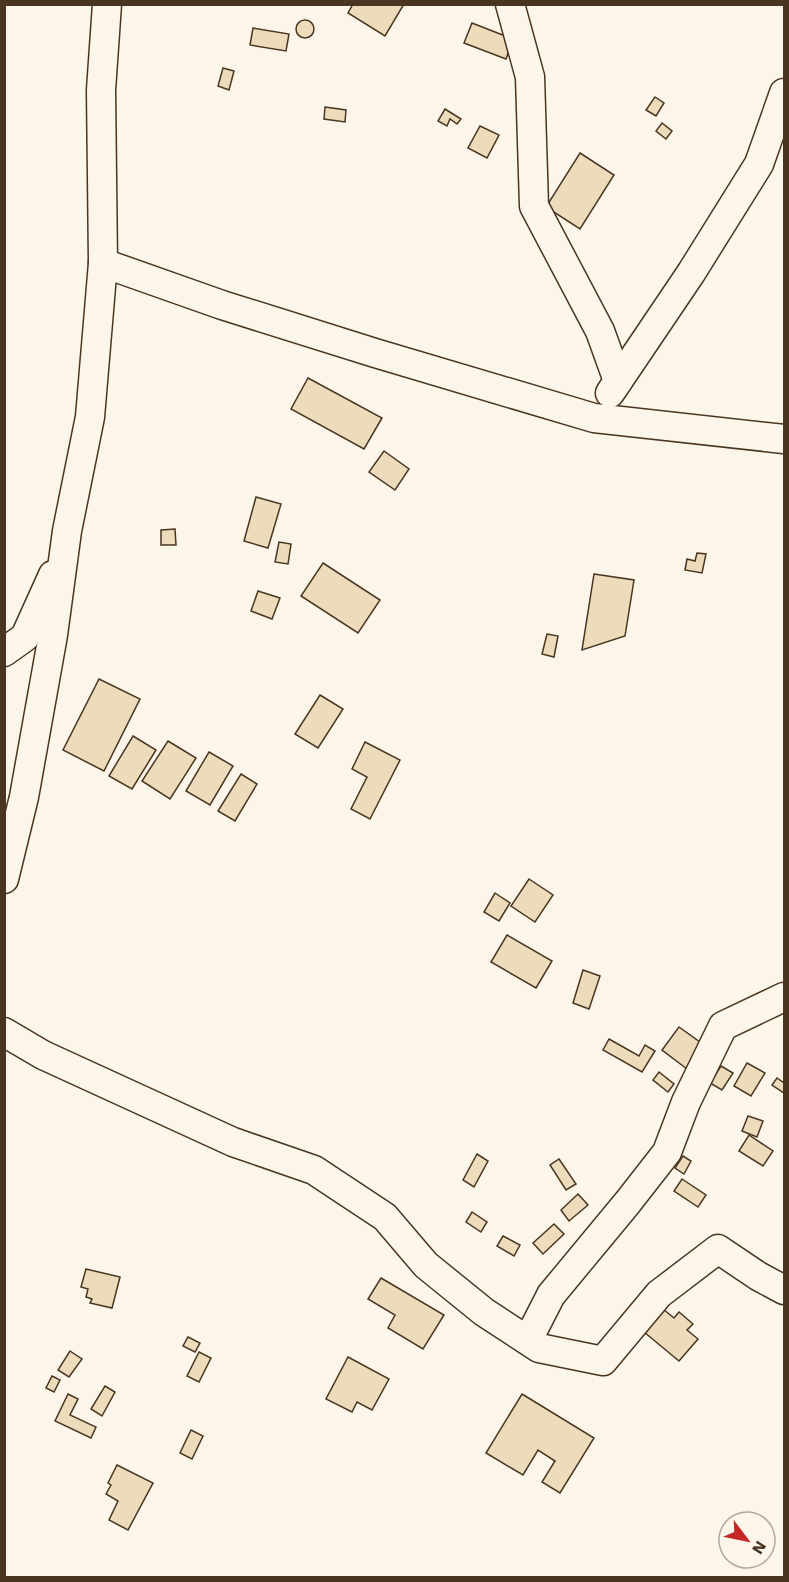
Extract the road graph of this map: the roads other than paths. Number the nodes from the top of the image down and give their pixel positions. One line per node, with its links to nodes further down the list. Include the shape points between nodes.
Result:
1 (107, 4): 4 (street, via 101,90)
2 (510, 4): 5 (street, via 530,77 534,206 600,331)
3 (784, 93): 5 (street, via 759,164)
4 (103, 262): 6 (street, via 222,305); 8 (street, via 90,417)
5 (618, 381): 6 (street)
6 (594, 418): 7 (street)
7 (784, 439)
8 (64, 551): 9 (street, via 25,637); 10 (street, via 39,716)
9 (4, 652)
10 (4, 879)
11 (784, 997): 14 (street, via 723,1026 667,1152 551,1295)
12 (4, 1032): 14 (street, via 43,1055 233,1142 314,1170 385,1217 426,1265 483,1312)
13 (784, 1290): 14 (street, via 718,1249 659,1294 603,1361 539,1348)
14 (528, 1341)

